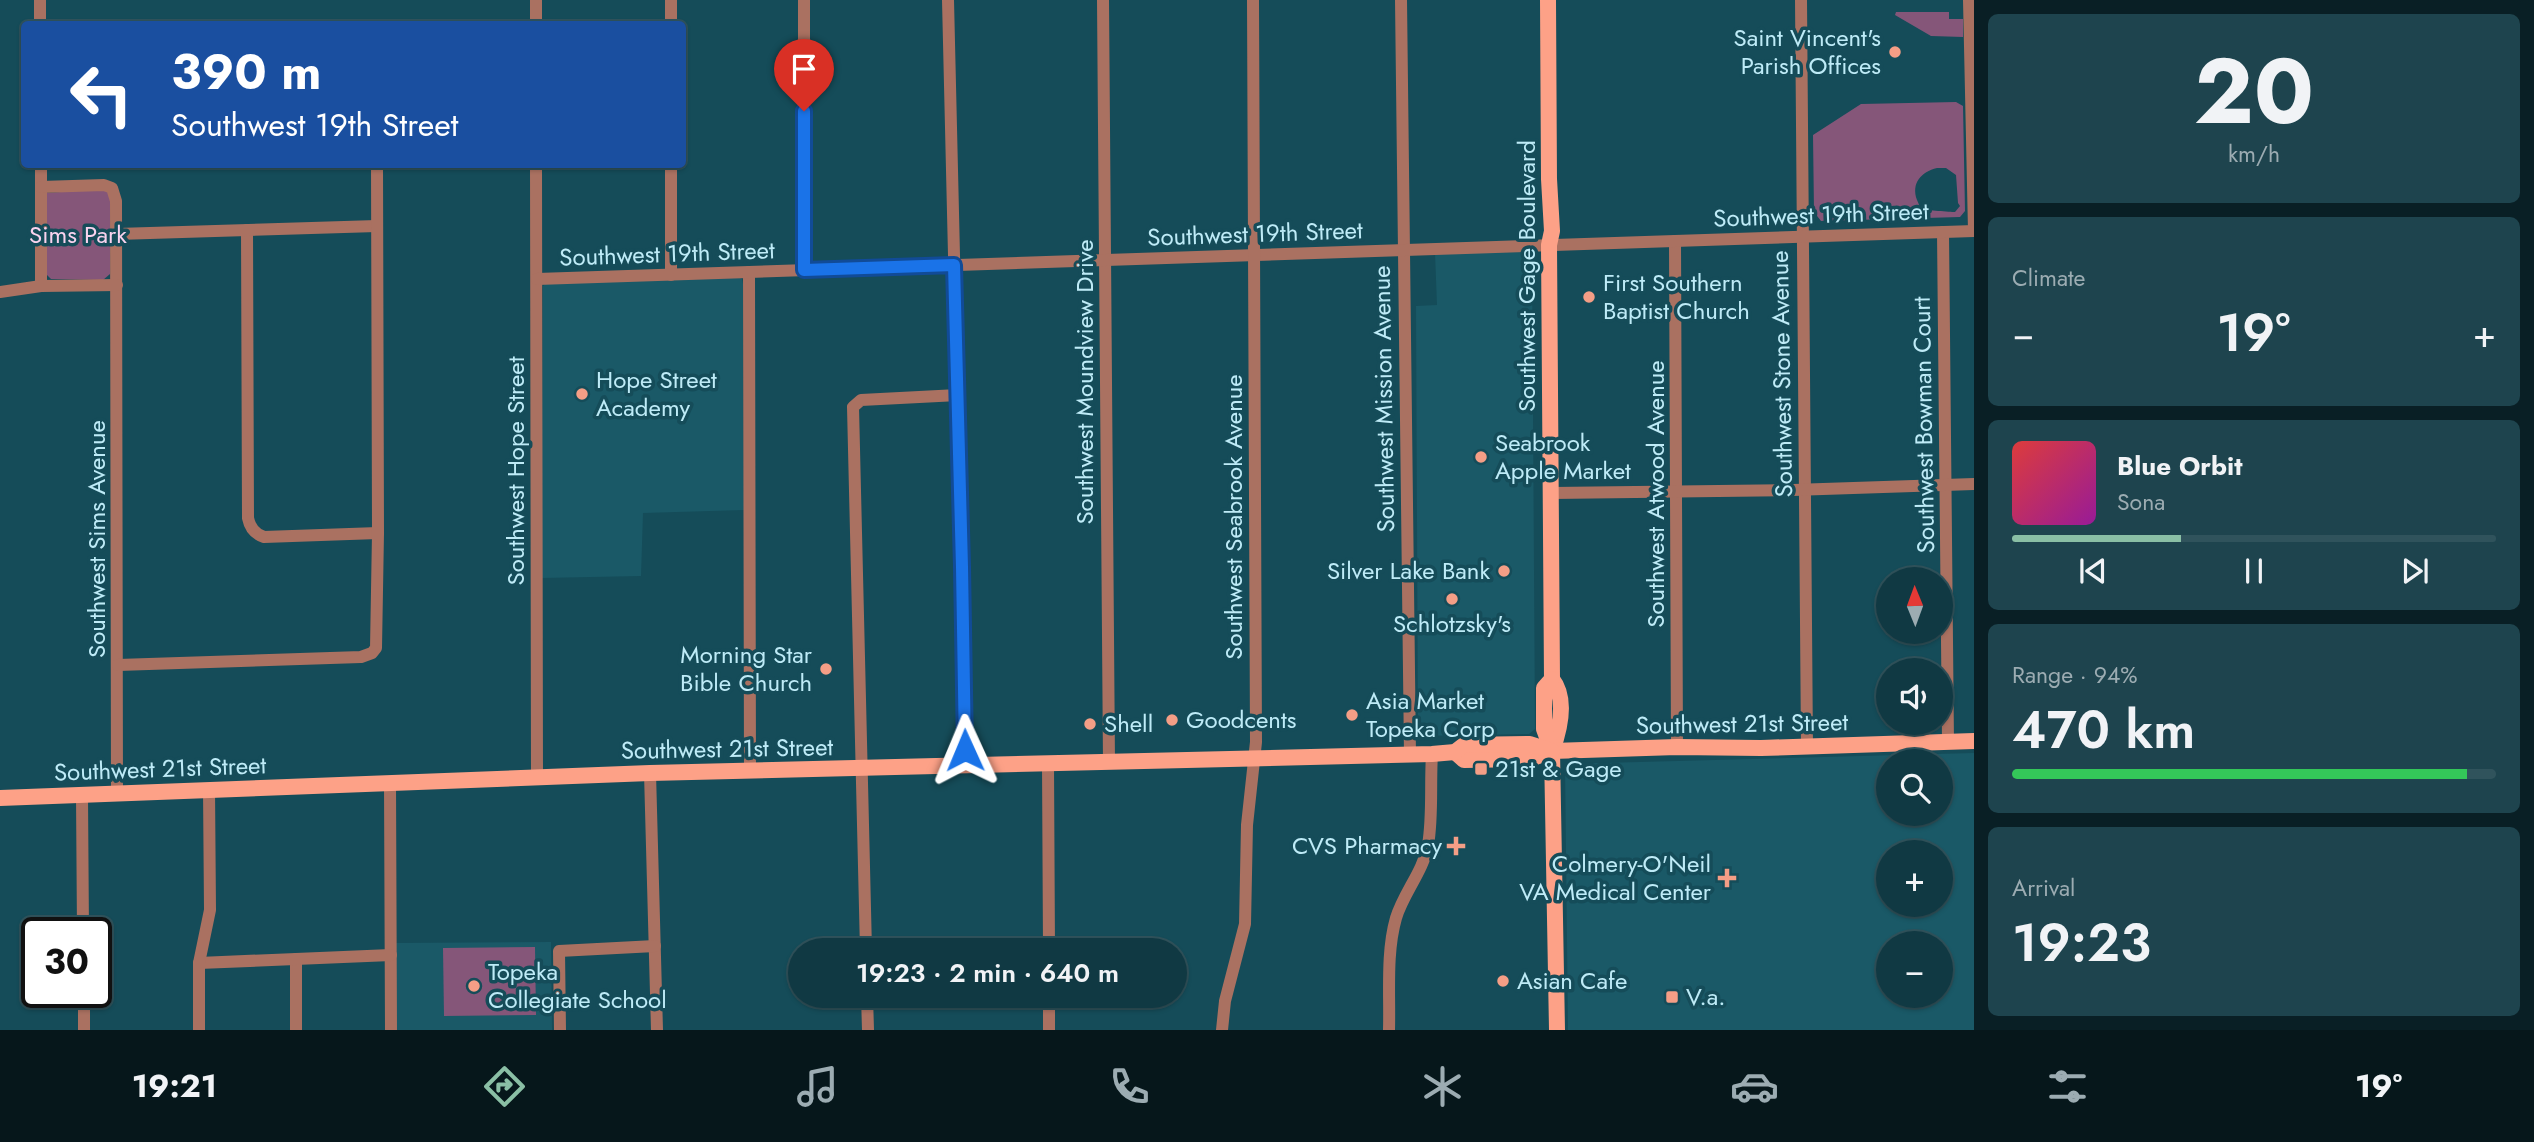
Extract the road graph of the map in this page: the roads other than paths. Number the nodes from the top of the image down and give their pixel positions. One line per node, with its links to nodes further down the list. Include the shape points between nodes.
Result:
1 (40, 0): 12 (street)
2 (536, 0): 13 (street)
3 (671, 0): 14 (street)
4 (803, 0): 32 (street)
5 (948, 0): 31 (street)
6 (1102, 0): 30 (street, Southwest Moundview Drive)
7 (1253, 0): 29 (street, Southwest Seabrook Avenue)
8 (1401, 0): 28 (street, Southwest Mission Avenue)
9 (1548, 0): 27 (main road, Southwest Gage Boulevard)
10 (1801, 0): 25 (street, Southwest Stone Avenue)
11 (1969, 0): 23 (street)
12 (40, 21)
13 (536, 21)
14 (671, 21)
15 (41, 168): 19 (street)
16 (377, 168): 20 (street)
17 (536, 168): 35 (street, Southwest Hope Street)
18 (671, 168): 34 (street)
19 (41, 187): 24 (street, Southwest Sims Avenue, via 109,186 115,192); 37 (street)
20 (377, 226): 21 (street); 45 (street)
21 (247, 230): 24 (street); 45 (street, via 247,519 255,533 264,537)
22 (1943, 232): 23 (street, Southwest 19th Street); 25 (street, Southwest 19th Street); 41 (street, Southwest Bowman Court)
23 (1974, 232)
24 (117, 234): 36 (street, Southwest Sims Avenue)
25 (1802, 237): 26 (street, Southwest 19th Street); 42 (street, Southwest Stone Avenue)
26 (1675, 241): 27 (street, Southwest 19th Street); 43 (street, Southwest Atwood Avenue)
27 (1549, 244): 28 (street, Southwest 19th Street); 44 (main road, Southwest Gage Boulevard)
28 (1403, 250): 29 (street, Southwest 19th Street); 53 (street, Southwest Mission Avenue)
29 (1254, 255): 30 (street, Southwest 19th Street); 54 (street, Southwest Seabrook Avenue)
30 (1105, 260): 31 (street, Southwest 19th Street); 55 (street, Southwest Moundview Drive)
31 (954, 265): 32 (street, Southwest 19th Street); 39 (street)
32 (804, 270): 33 (street, Southwest 19th Street)
33 (750, 272): 34 (street, Southwest 19th Street); 59 (street)
34 (671, 275): 35 (street, Southwest 19th Street)
35 (537, 279): 61 (street, Southwest Hope Street)
36 (117, 285): 37 (street); 46 (street, Southwest Sims Avenue)
37 (41, 286): 38 (street)
38 (0, 292)
39 (958, 395): 57 (street); 58 (street, via 857,401 852,409)
40 (1974, 484): 41 (street)
41 (1946, 485): 42 (street); 48 (street, Southwest Bowman Court)
42 (1804, 489): 43 (street); 50 (street, Southwest Stone Avenue)
43 (1677, 491): 44 (street); 49 (street, Southwest Atwood Avenue)
44 (1552, 493): 51 (main road, Southwest Gage Boulevard, via 1552,679 1544,688 1544,729)
45 (378, 533): 46 (street, via 378,645 367,656)
46 (118, 665): 64 (street, Southwest Sims Avenue)
47 (1974, 741): 48 (main road, Southwest 21st Street)
48 (1948, 742): 50 (main road, Southwest 21st Street)
49 (1677, 747): 50 (main road, Southwest 21st Street); 51 (main road, Southwest 21st Street)
50 (1807, 747)
51 (1552, 751): 52 (main road, Southwest 21st Street, via 1530,744 1464,746 1455,752); 87 (main road, Southwest Gage Boulevard)
52 (1432, 754): 53 (main road, Southwest 21st Street); 86 (street, via 1428,847 1397,915 1391,943)
53 (1410, 755): 54 (main road, Southwest 21st Street)
54 (1255, 760): 55 (main road, Southwest 21st Street); 85 (street, Southwest Seabrook Avenue, via 1247,825 1245,924)
55 (1109, 763): 56 (main road, Southwest 21st Street)
56 (1048, 764): 57 (main road, Southwest 21st Street); 69 (street)
57 (966, 765): 58 (main road, Southwest 21st Street)
58 (860, 769): 59 (main road, Southwest 21st Street); 68 (street)
59 (750, 772): 60 (main road, Southwest 21st Street)
60 (650, 773): 61 (main road, Southwest 21st Street); 70 (street)
61 (537, 777): 62 (main road, Southwest 21st Street)
62 (390, 782): 63 (main road, Southwest 21st Street); 71 (street)
63 (209, 789): 64 (main road, Southwest 21st Street); 73 (street, via 210,910)
64 (117, 793): 65 (main road, Southwest 21st Street)
65 (82, 796): 66 (main road, Southwest 21st Street); 67 (street)
66 (0, 798)
67 (83, 917)
68 (866, 938)
69 (1049, 938)
70 (655, 946): 81 (street, via 559,951); 82 (street)
71 (391, 955): 72 (street); 80 (street)
72 (296, 959): 73 (street); 79 (street)
73 (199, 963): 78 (street)
74 (84, 1008): 77 (street)
75 (867, 1008): 83 (street)
76 (1049, 1008): 84 (street)
77 (84, 1030)
78 (199, 1030)
79 (296, 1030)
80 (391, 1030)
81 (560, 1030)
82 (657, 1030)
83 (868, 1030)
84 (1049, 1030)
85 (1222, 1030)
86 (1389, 1030)
87 (1557, 1030)

